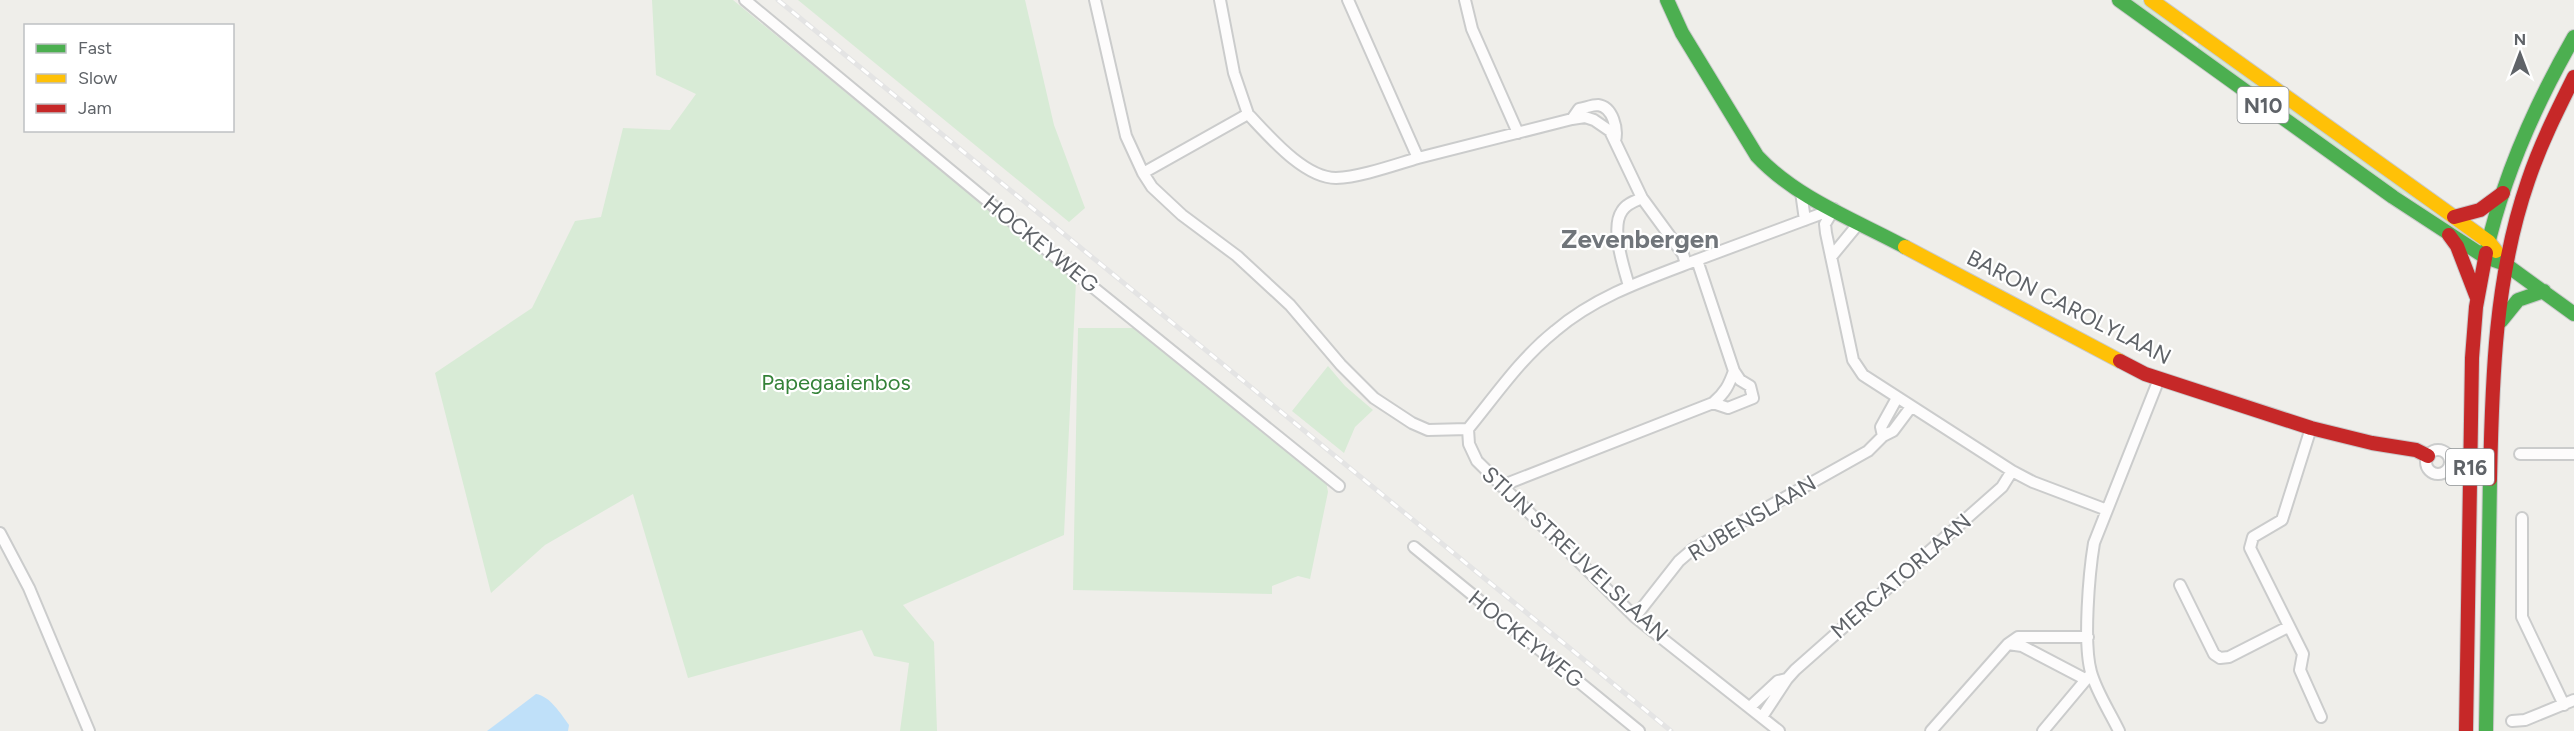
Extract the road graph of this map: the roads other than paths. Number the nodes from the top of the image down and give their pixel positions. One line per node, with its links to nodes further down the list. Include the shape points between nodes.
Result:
1 (745, 0): 49 (street, HOCKEYWEG)
2 (1095, 0): 18 (street, via 1126,136)
3 (1220, 0): 13 (street, via 1234,73)
4 (1348, 0): 17 (street)
5 (1465, 0): 15 (street, via 1472,29)
6 (1667, 0): 19 (main road, BARON CAROLYLAAN, via 1682,33 1753,150 1770,170)
7 (2119, 0): 11 (main road, N10)
8 (2151, 0): 9 (main road, N10)
9 (2191, 29): 11 (main road, via 2188,43); 23 (main road, N10)
10 (2574, 37): 20 (main road, R16, via 2541,99)
11 (2178, 43): 26 (main road, N10)
12 (2574, 77): 31 (main road, R16, via 2535,165)
13 (1248, 114): 17 (street, via 1304,167 1324,176 1338,178); 18 (street)
14 (1572, 119): 15 (street); 16 (street, via 1594,120); 16 (street, via 1579,109 1608,109 1617,132)
15 (1518, 133): 17 (street)
16 (1615, 141): 21 (street)
17 (1418, 158)
18 (1143, 173): 43 (street, via 1166,201 1237,256 1290,305 1374,398 1428,430)
19 (1801, 192): 22 (main road, BARON CAROLYLAAN); 24 (street)
20 (2503, 193): 23 (main road, via 2476,213); 27 (main road, R16)
21 (1642, 198): 30 (street); 32 (street, via 1626,207 1617,223)
22 (1834, 209): 24 (street); 25 (main road, BARON CAROLYLAAN); 28 (street, via 1825,224)
23 (2454, 217): 27 (main road)
24 (1805, 220): 30 (street)
25 (1859, 223): 28 (street); 38 (main road, BARON CAROLYLAAN)
26 (2448, 234): 29 (main road, N10); 34 (main road, via 2457,246)
27 (2489, 242): 29 (main road, R16); 31 (main road)
28 (1831, 257): 39 (street, via 1853,360 1863,375)
29 (2485, 257): 31 (main road, N10); 34 (main road, R16)
30 (1692, 262): 32 (street); 37 (street)
31 (2505, 264): 33 (main road); 36 (main road, R16)
32 (1629, 286): 43 (street, via 1555,330 1515,369)
33 (2544, 291): 35 (main road); 36 (main road, via 2527,293 2515,300)
34 (2478, 301): 67 (main road, R16, via 2471,415)
35 (2574, 314)
36 (2496, 332): 75 (main road, R16)
37 (1734, 371): 40 (street, via 1729,387); 40 (street, via 1750,386 1753,398 1728,408)
38 (2159, 379): 42 (main road, BARON CAROLYLAAN); 51 (street)
39 (1897, 398): 41 (street); 44 (street, via 1881,427)
40 (1713, 403): 50 (street)
41 (1911, 406): 44 (street, RUBENSLAAN, via 1893,431); 48 (street)
42 (2311, 428): 47 (main road, BARON CAROLYLAAN, via 2416,450); 57 (street, via 2282,520 2253,537 2250,549)
43 (1468, 429): 50 (street, STIJN STREUVELSLAAN, via 1469,444 1477,461)
44 (1883, 436): 56 (street, RUBENSLAAN, via 1868,451 1693,549)
45 (2520, 454): 46 (street)
46 (2574, 454)
47 (2428, 456)
48 (2012, 471): 51 (street); 61 (street, MERCATORLAAN, via 2002,487)
49 (1339, 486)
50 (1501, 486): 56 (street, STIJN STREUVELSLAAN)
51 (2106, 510): 58 (street, via 2091,562)
52 (2522, 518): 62 (street, via 2522,616)
53 (0, 533): 68 (street, via 29,588)
54 (1414, 547): 69 (street, HOCKEYWEG)
55 (2180, 585): 57 (street, via 2214,654 2220,658)
56 (1635, 617): 63 (street, STIJN STREUVELSLAAN)
57 (2288, 627): 65 (street, via 2303,654 2301,673)
58 (2088, 637): 59 (street, via 2018,637); 60 (street)
59 (2008, 644): 60 (street, via 2022,646); 71 (street)
60 (2088, 676): 72 (street); 73 (street)
61 (1786, 679): 63 (street, MERCATORLAAN, via 1778,681); 64 (street, MERCATORLAAN)
62 (2569, 702): 66 (street, via 2525,720)
63 (1750, 707): 64 (street, STIJN STREUVELSLAAN)
64 (1762, 717): 70 (street, STIJN STREUVELSLAAN)
65 (2321, 717)
66 (2512, 721)
67 (2466, 724): 74 (street)
68 (89, 731)
69 (1639, 731)
70 (1779, 731)
71 (1931, 731)
72 (2043, 731)
73 (2119, 731)
74 (2460, 731)
75 (2486, 731)

